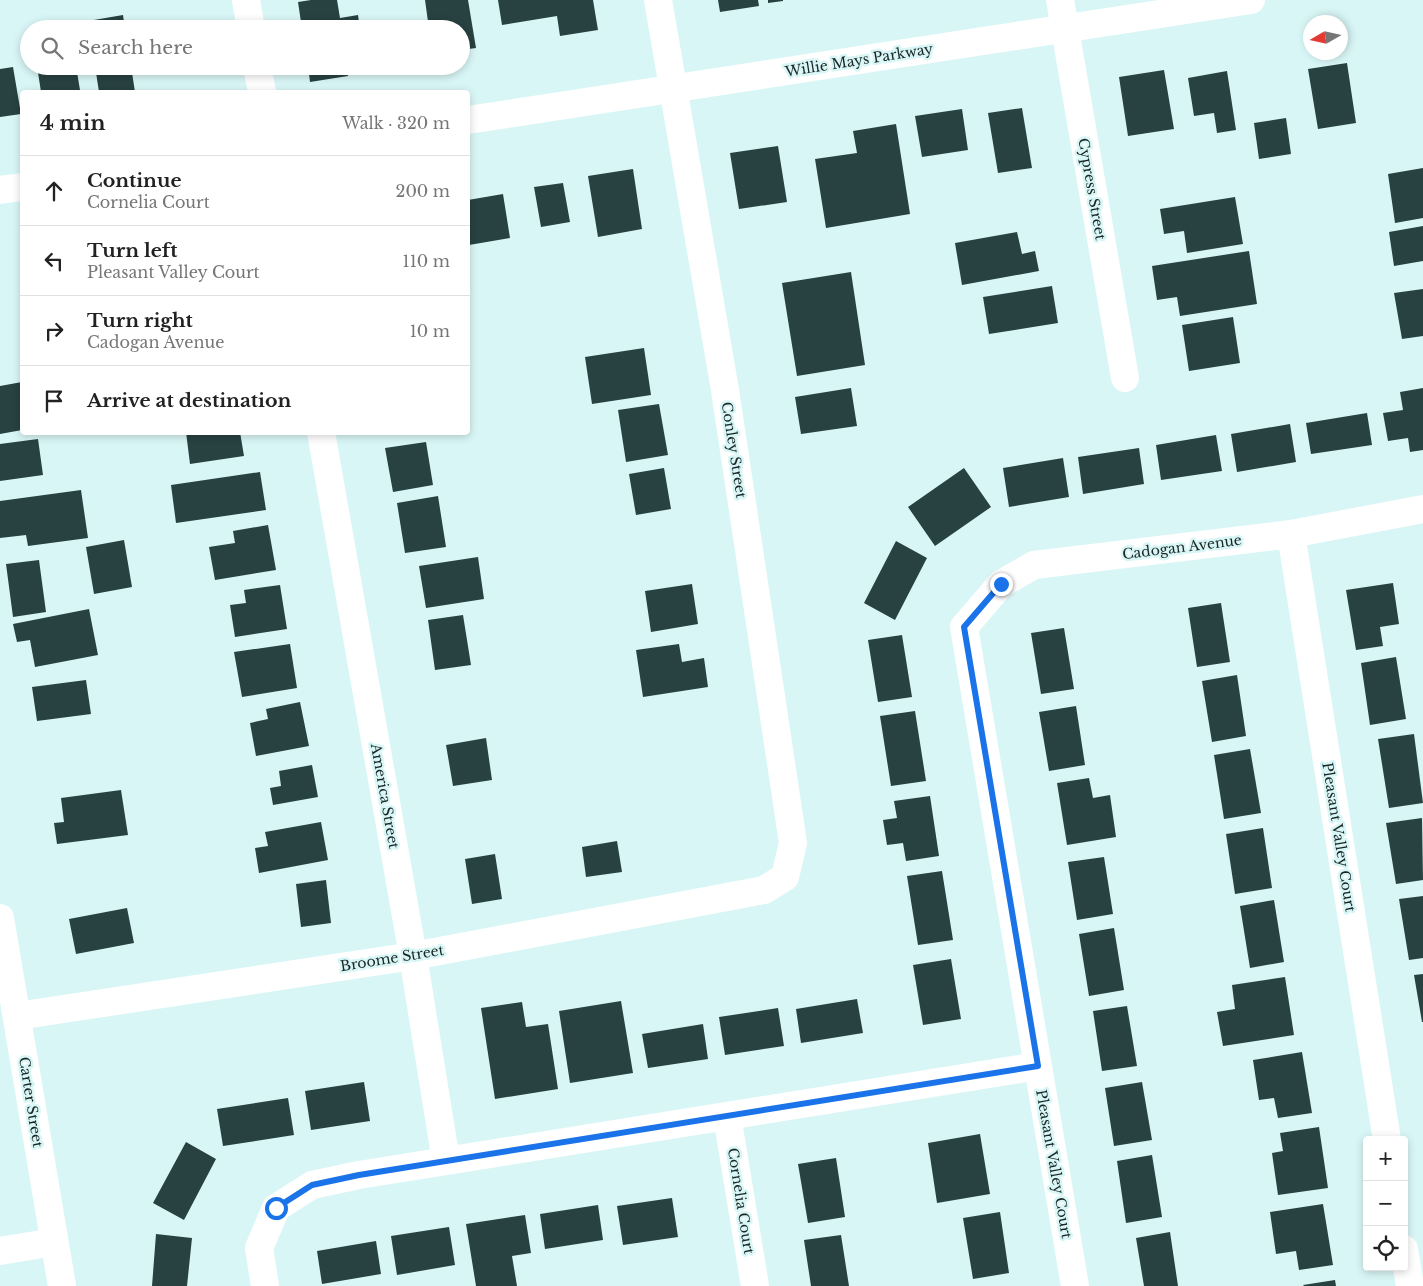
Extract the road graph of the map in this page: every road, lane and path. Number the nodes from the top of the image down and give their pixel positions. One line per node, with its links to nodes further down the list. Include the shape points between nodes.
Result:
1 (246, 0): 5 (street)
2 (658, 0): 8 (street, Conley Street)
3 (1060, 0): 6 (street, Cypress Street)
4 (1251, 0): 6 (street, Willie Mays Parkway)
5 (249, 20)
6 (1065, 29): 8 (street, Willie Mays Parkway); 13 (street, Cypress Street)
7 (259, 75): 9 (street)
8 (673, 89): 10 (street, Willie Mays Parkway); 18 (street, Conley Street, via 725,390 793,842 785,877)
9 (262, 90)
10 (470, 120)
11 (20, 187): 12 (street)
12 (0, 190)
13 (1125, 378)
14 (322, 435): 20 (street, America Street)
15 (1423, 509): 16 (street, Cadogan Avenue)
16 (1291, 534): 17 (street, Cadogan Avenue, via 1034,565 1001,584); 24 (street, Pleasant Valley Court)
17 (964, 627): 22 (street, Pleasant Valley Court)
18 (764, 890): 20 (street, Broome Street)
19 (0, 918): 21 (street, Carter Street)
20 (414, 956): 21 (street, Broome Street); 25 (street, America Street)
21 (17, 1016): 26 (street, Carter Street)
22 (1038, 1066): 23 (street); 32 (street, Pleasant Valley Court)
23 (728, 1116): 25 (street); 31 (street, Cornelia Court)
24 (1386, 1136)
25 (446, 1161): 30 (street, via 312,1185 276,1208 259,1248)
26 (54, 1242): 27 (street); 29 (street, Carter Street)
27 (0, 1251)
28 (1408, 1271): 33 (street)
29 (62, 1286)
30 (265, 1286)
31 (755, 1286)
32 (1075, 1286)
33 (1410, 1286)

